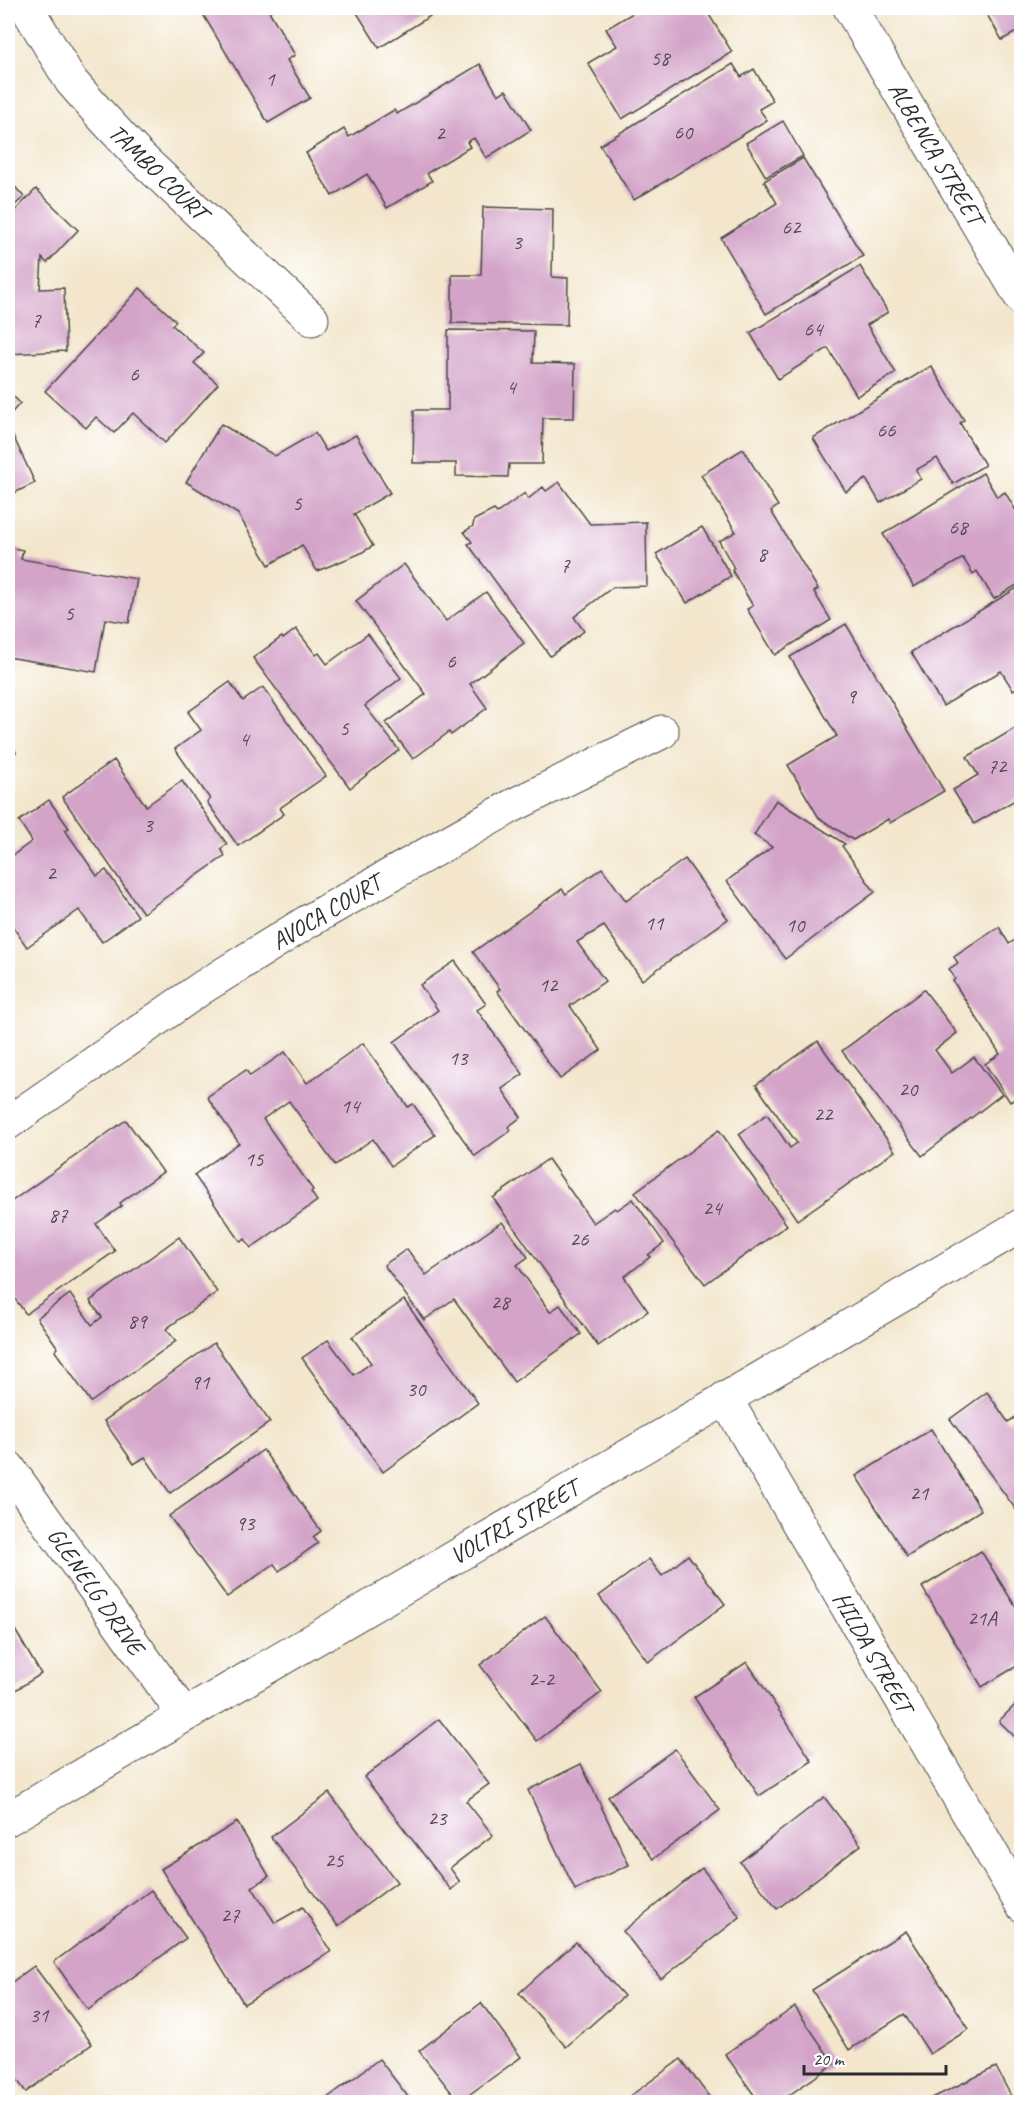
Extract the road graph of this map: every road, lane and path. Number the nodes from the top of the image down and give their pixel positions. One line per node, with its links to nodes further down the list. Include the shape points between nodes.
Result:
1 (27, 8): 4 (street, TAMBO COURT, via 71,81 98,112 138,155)
2 (850, 8): 3 (street, ALBENCA STREET)
3 (1022, 299)
4 (312, 319)
5 (662, 732): 6 (street, AVOCA COURT, via 512,806 341,902 203,987)
6 (8, 1123)
7 (1022, 1225): 8 (street, VOLTRI STREET)
8 (725, 1398): 10 (street, VOLTRI STREET); 12 (street, HILDA STREET)
9 (8, 1467): 10 (street, GLENELG DRIVE)
10 (184, 1715): 11 (street, VOLTRI STREET)
11 (8, 1819)
12 (1022, 1905)

